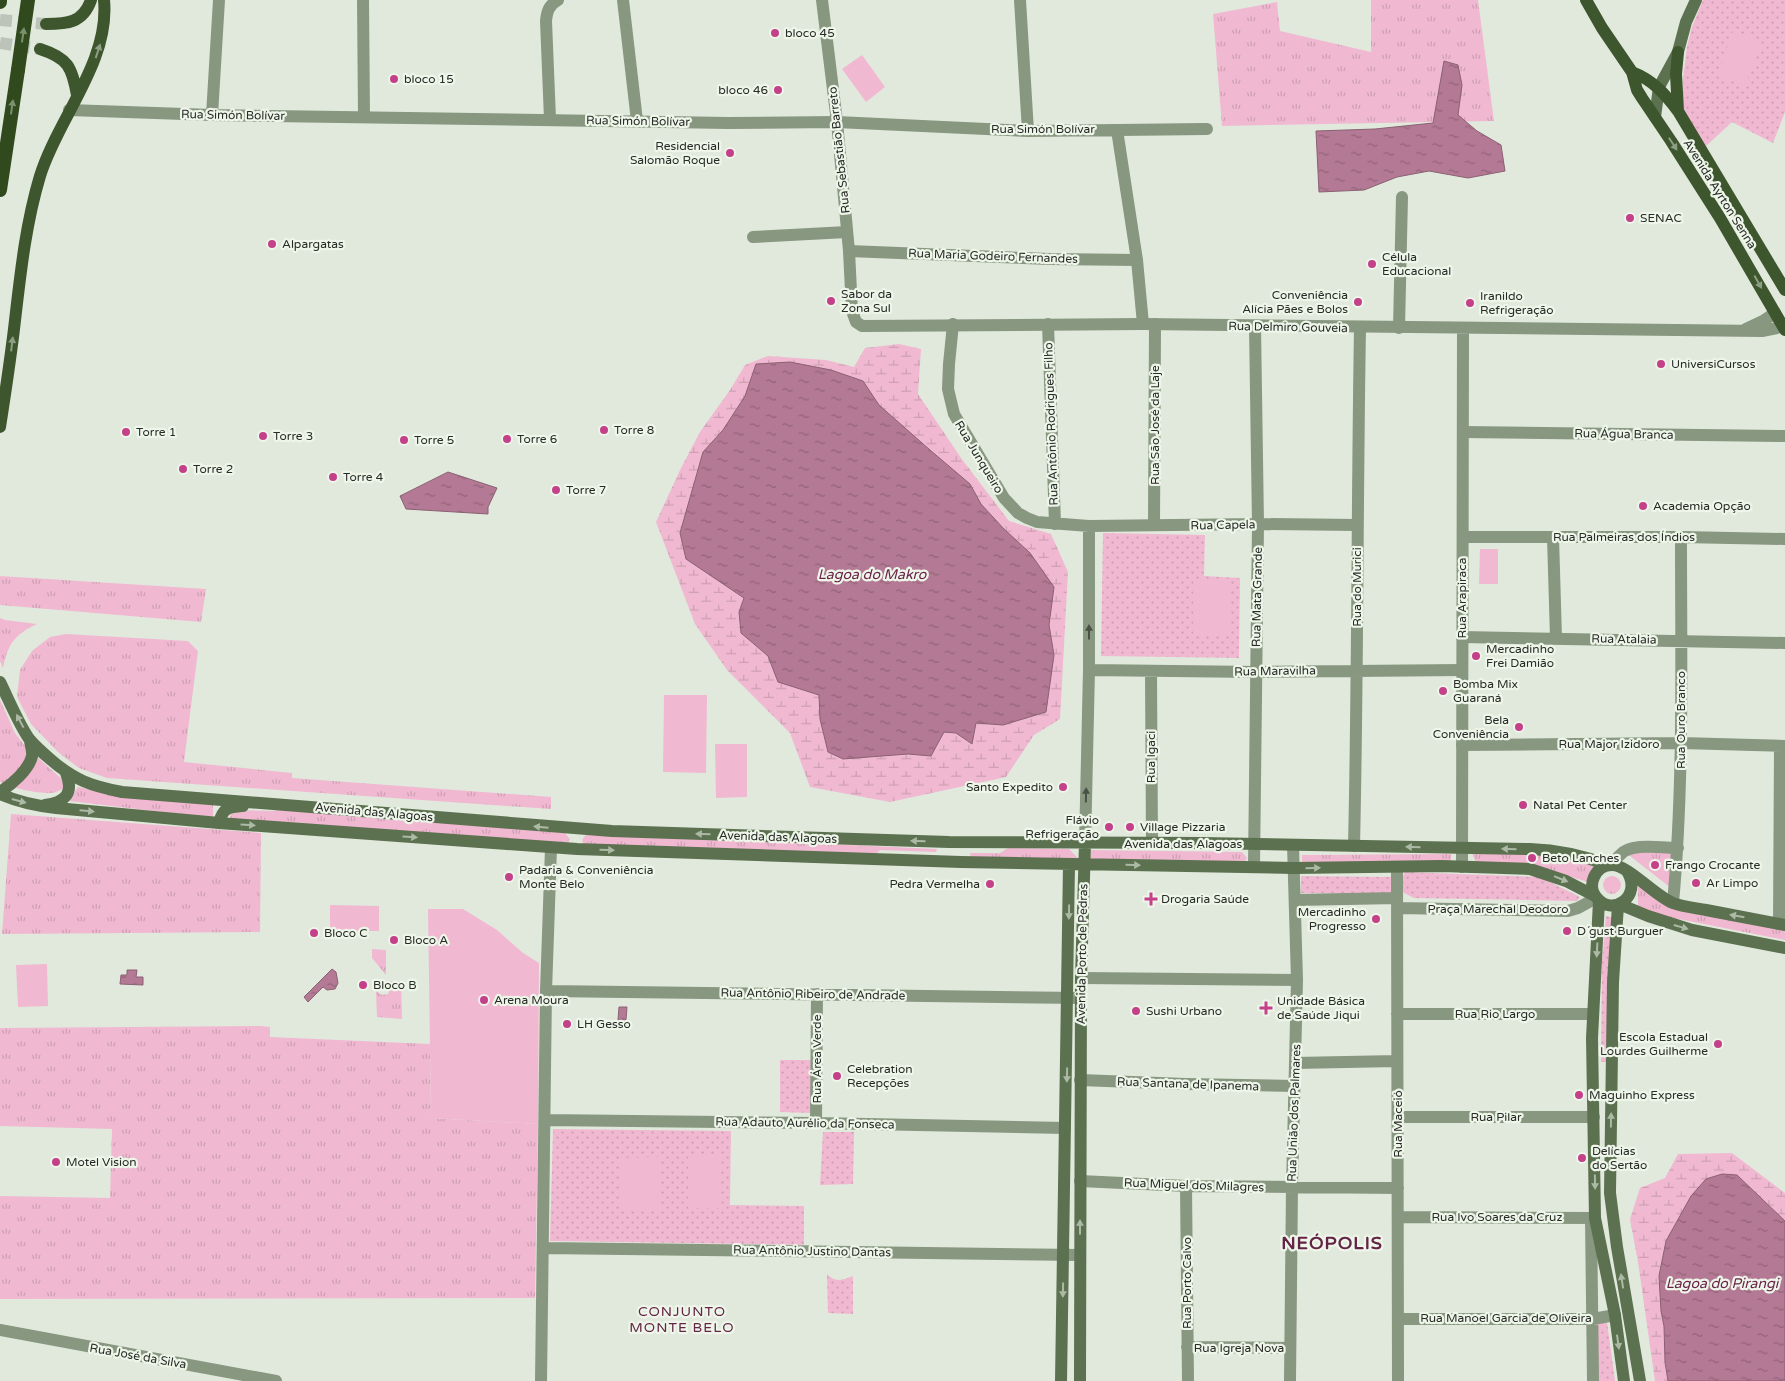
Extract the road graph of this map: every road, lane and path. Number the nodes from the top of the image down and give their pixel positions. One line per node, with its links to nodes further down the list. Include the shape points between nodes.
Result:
1 (28, 0): 29 (highway, one-way to 1, bridge)
2 (91, 0): 12 (main road, via 88,8 67,24)
3 (104, 0): 17 (main road, one-way to 3, via 100,45)
4 (219, 0): 20 (street)
5 (362, 0): 21 (street)
6 (558, 0): 23 (street, via 547,11 546,21)
7 (623, 0): 24 (street)
8 (822, 0): 25 (street, Rua Sebastião Barreto)
9 (1020, 0): 28 (street)
10 (1586, 0): 15 (main road, Avenida Ayrton Senna)
11 (1696, 0): 14 (main road)
12 (46, 24)
13 (40, 49): 17 (main road, via 54,53 66,63 73,72)
14 (1678, 52): 16 (main road); 19 (main road)
15 (1633, 77): 16 (main road, Avenida Ayrton Senna, via 1643,76); 22 (main road, Avenida Ayrton Senna)
16 (1659, 87): 19 (main road, Avenida Ayrton Senna); 22 (main road)
17 (77, 95): 18 (main road)
18 (69, 110): 20 (street, Rua Simón Bolívar); 47 (main road, one-way to 18, via 28,227 41,175)
19 (1678, 111): 35 (main road, Avenida Ayrton Senna)
20 (212, 115): 21 (street, Rua Simón Bolívar)
21 (364, 117): 23 (street, Rua Simón Bolívar)
22 (1655, 117): 37 (main road, Avenida Ayrton Senna, one-way to 37, via 1720,218)
23 (550, 119): 24 (street, Rua Simón Bolívar)
24 (637, 121): 25 (street, Rua Simón Bolívar, via 728,124)
25 (837, 122): 28 (street, Rua Simón Bolívar); 31 (street, Rua Sebastião Barreto)
26 (1207, 129): 27 (street, Rua Simón Bolívar)
27 (1116, 130): 28 (street, Rua Simón Bolívar); 34 (street, Rua São José da Laje)
28 (1028, 131)
29 (0, 190)
30 (1402, 197): 44 (street)
31 (847, 232): 32 (street); 33 (street, Rua Sebastião Barreto)
32 (753, 237)
33 (849, 251): 34 (street, Rua Maria Godeiro Fernandes); 36 (street, Rua Sebastião Barreto)
34 (1137, 260): 40 (street, Rua São José da Laje)
35 (1785, 290)
36 (851, 300): 38 (street, Rua Delmiro Gouveia, via 853,317 862,326)
37 (1774, 313): 42 (main road, Avenida Ayrton Senna); 46 (street, Rua Delmiro Gouveia)
38 (954, 324): 39 (street, Rua Delmiro Gouveia); 50 (street, Rua Junqueiro, via 948,389 954,414 991,479 1011,506 1027,518)
39 (1048, 324): 40 (street, Rua Delmiro Gouveia); 50 (street, Rua Antônio Rodrigues Filho)
40 (1149, 324): 41 (street, Rua Delmiro Gouveia); 54 (street, Rua São José da Laje)
41 (1256, 326): 43 (street, Rua Delmiro Gouveia); 51 (street, Rua Mata Grande)
42 (1784, 327): 46 (street, Rua Delmiro Gouveia)
43 (1360, 328): 44 (street, Rua Delmiro Gouveia); 52 (street, Rua do Murici)
44 (1400, 328): 45 (street, Rua Delmiro Gouveia)
45 (1463, 329): 46 (street, Rua Delmiro Gouveia); 48 (street, Rua Arapiraca)
46 (1744, 330)
47 (0, 427)
48 (1463, 432): 49 (street, Rua Água Branca); 55 (street, Rua Arapiraca)
49 (1785, 436)
50 (1055, 524): 53 (street, Rua Junqueiro)
51 (1258, 524): 52 (street, Rua Capela); 54 (street, Rua Capela); 67 (street, Rua Mata Grande)
52 (1357, 525): 64 (street, Rua do Murici)
53 (1089, 526): 54 (street, Rua Capela); 63 (street, Avenida Porto de Pedras, one-way to 53)
54 (1154, 526)
55 (1463, 536): 56 (street, Rua Palmeiras dos Índios); 59 (street, Rua Arapiraca)
56 (1553, 537): 57 (street, Rua Palmeiras dos Índios); 60 (street)
57 (1681, 537): 58 (street, Rua Palmeiras dos Índios); 61 (street, Rua Ouro Branco)
58 (1785, 539)
59 (1462, 637): 60 (street, Rua Atalaia); 65 (street, Rua Arapiraca)
60 (1556, 638): 61 (street, Rua Atalaia)
61 (1681, 640): 62 (street, Rua Atalaia); 70 (street, Rua Ouro Branco)
62 (1785, 643)
63 (1089, 670): 66 (street, Rua Maravilha); 82 (street, Avenida Porto de Pedras, one-way to 63)
64 (1358, 670): 65 (street, Rua Maravilha); 67 (street, Rua Maravilha); 85 (street, Rua do Murici)
65 (1462, 670): 71 (street, Rua Arapiraca)
66 (1151, 672): 67 (street, Rua Maravilha); 81 (street, Rua Igaci)
67 (1256, 672): 83 (street, Rua Mata Grande)
68 (0, 682): 69 (main road, Avenida das Alagoas, one-way to 68)
69 (30, 740): 73 (main road, Avenida das Alagoas); 74 (main road, via 32,756 13,784)
70 (1681, 743): 71 (street, Rua Major Izidoro); 72 (street, Rua Major Izidoro); 88 (street, Rua Ouro Branco)
71 (1462, 745): 87 (street, Rua Arapiraca)
72 (1783, 746): 105 (street)
73 (66, 773): 75 (main road, Avenida das Alagoas, via 87,784 122,792); 76 (main road, via 70,788 66,797)
74 (0, 793): 76 (main road, Avenida das Alagoas, one-way to 76)
75 (278, 804): 77 (main road, via 227,808); 78 (main road, Avenida das Alagoas, one-way to 75)
76 (38, 806): 77 (main road, Avenida das Alagoas, one-way to 77)
77 (219, 823): 86 (main road, Avenida das Alagoas, one-way to 86)
78 (578, 830): 79 (main road, Avenida das Alagoas, one-way to 78); 89 (main road)
79 (950, 842): 80 (main road, Avenida das Alagoas); 90 (main road, via 948,851 943,855 896,854)
80 (1004, 843): 82 (main road, Avenida das Alagoas); 91 (main road, via 994,849 968,849 964,851)
81 (1152, 843): 82 (main road, Avenida das Alagoas); 83 (main road, Avenida das Alagoas)
82 (1085, 844): 93 (main road, Avenida Porto de Pedras)
83 (1254, 844): 84 (main road, Avenida das Alagoas); 95 (street, Rua Mata Grande)
84 (1293, 846): 85 (main road, Avenida das Alagoas); 98 (street, Rua União dos Palmares)
85 (1354, 846): 87 (main road, Avenida das Alagoas, one-way to 85)
86 (551, 848): 89 (main road, Avenida das Alagoas); 109 (street)
87 (1462, 848): 94 (main road, Avenida das Alagoas, one-way to 87, via 1565,852); 97 (street, Rua Arapiraca)
88 (1678, 848): 94 (street, via 1627,849); 104 (street, Rua Ouro Branco)
89 (576, 849): 90 (main road, Avenida das Alagoas, one-way to 90)
90 (882, 859): 91 (main road, Avenida das Alagoas)
91 (961, 862): 92 (main road, Avenida das Alagoas)
92 (1070, 864): 93 (main road, Avenida das Alagoas); 111 (main road, Avenida Porto de Pedras, one-way to 111)
93 (1084, 864): 95 (main road, Avenida das Alagoas, one-way to 95); 107 (main road, Avenida Porto de Pedras)
94 (1611, 865): 99 (main road); 100 (main road, via 1594,877 1592,890)
95 (1254, 867): 98 (main road, Avenida das Alagoas)
96 (1397, 867): 97 (main road, Avenida das Alagoas); 98 (main road, Avenida das Alagoas, one-way to 96); 102 (street, Rua Maceió)
97 (1462, 867): 100 (main road, Avenida das Alagoas, one-way to 100, via 1530,869 1566,881)
98 (1294, 868): 101 (street, Rua União dos Palmares)
99 (1627, 871): 103 (main road, via 1633,886 1625,901); 104 (main road)
100 (1597, 898): 102 (street, Praça Marechal Deodoro, via 1568,911); 103 (main road, via 1608,905); 114 (main road, one-way to 114)
101 (1296, 900): 102 (street); 108 (street, Rua União dos Palmares)
102 (1397, 903): 113 (street, Rua Maceió)
103 (1619, 904): 106 (main road, one-way to 106, via 1692,930); 118 (main road, via 1613,982)
104 (1673, 904): 105 (main road, one-way to 104)
105 (1782, 924)
106 (1785, 948)
107 (1081, 978): 108 (street); 112 (main road, Avenida Porto de Pedras)
108 (1297, 980): 116 (street, Rua União dos Palmares)
109 (546, 991): 110 (street, Rua Antônio Ribeiro de Andrade); 123 (street)
110 (817, 994): 111 (street, Rua Antônio Ribeiro de Andrade); 124 (street, Rua Área Verde)
111 (1067, 997): 112 (street, Rua Antônio Ribeiro de Andrade); 125 (main road, Avenida Porto de Pedras, one-way to 125)
112 (1081, 998): 119 (main road, Avenida Porto de Pedras)
113 (1398, 1014): 114 (street, Rua Rio Largo); 115 (street, Rua Maceió)
114 (1593, 1014): 117 (main road)
115 (1398, 1061): 116 (street); 121 (street, Rua Maceió)
116 (1295, 1063): 120 (street, Rua União dos Palmares)
117 (1593, 1065): 118 (main road); 122 (main road)
118 (1612, 1066): 150 (main road, one-way to 118, via 1610,1193)
119 (1080, 1080): 120 (street, Rua Santana de Ipanema); 126 (main road, Avenida Porto de Pedras)
120 (1295, 1086): 128 (street, Rua União dos Palmares)
121 (1398, 1117): 122 (street, Rua Pilar); 129 (street, Rua Maceió)
122 (1594, 1117): 131 (main road, one-way to 131)
123 (545, 1120): 124 (street, Rua Adauto Aurélio da Fonseca); 132 (street)
124 (816, 1123): 125 (street, Rua Adauto Aurélio da Fonseca)
125 (1065, 1128): 133 (main road, Avenida Porto de Pedras)
126 (1080, 1181): 127 (street, Rua Miguel dos Milagres); 134 (main road, Avenida Porto de Pedras, one-way to 126)
127 (1186, 1186): 128 (street, Rua Miguel dos Milagres); 139 (street, Rua Porto Calvo)
128 (1292, 1187): 129 (street, Rua Miguel dos Milagres); 140 (street, Rua União dos Palmares)
129 (1398, 1188): 130 (street, Rua Maceió)
130 (1398, 1217): 131 (street, Rua Ivo Soares da Cruz); 136 (street, Rua Maceió)
131 (1593, 1218): 135 (main road); 137 (street)
132 (544, 1248): 133 (street, Rua Antônio Justino Dantas); 142 (street)
133 (1064, 1255): 134 (street, Rua Antônio Justino Dantas); 143 (main road, Avenida Porto de Pedras, one-way to 143)
134 (1080, 1255): 144 (main road, Avenida Porto de Pedras)
135 (1615, 1315): 137 (street, Rua Manoel Garcia de Oliveira); 149 (main road, one-way to 149)
136 (1398, 1319): 137 (street, Rua Manoel Garcia de Oliveira); 147 (street, Rua Maceió)
137 (1593, 1319): 148 (street)
138 (0, 1330): 141 (street, Rua José da Silva)
139 (1187, 1347): 140 (street, Rua Igreja Nova); 145 (street, Rua Porto Calvo)
140 (1290, 1348): 146 (street, Rua União dos Palmares)
141 (276, 1381)
142 (541, 1381)
143 (1061, 1381)
144 (1080, 1381)
145 (1188, 1381)
146 (1290, 1381)
147 (1398, 1381)
148 (1593, 1381)
149 (1624, 1381)
150 (1640, 1381)

